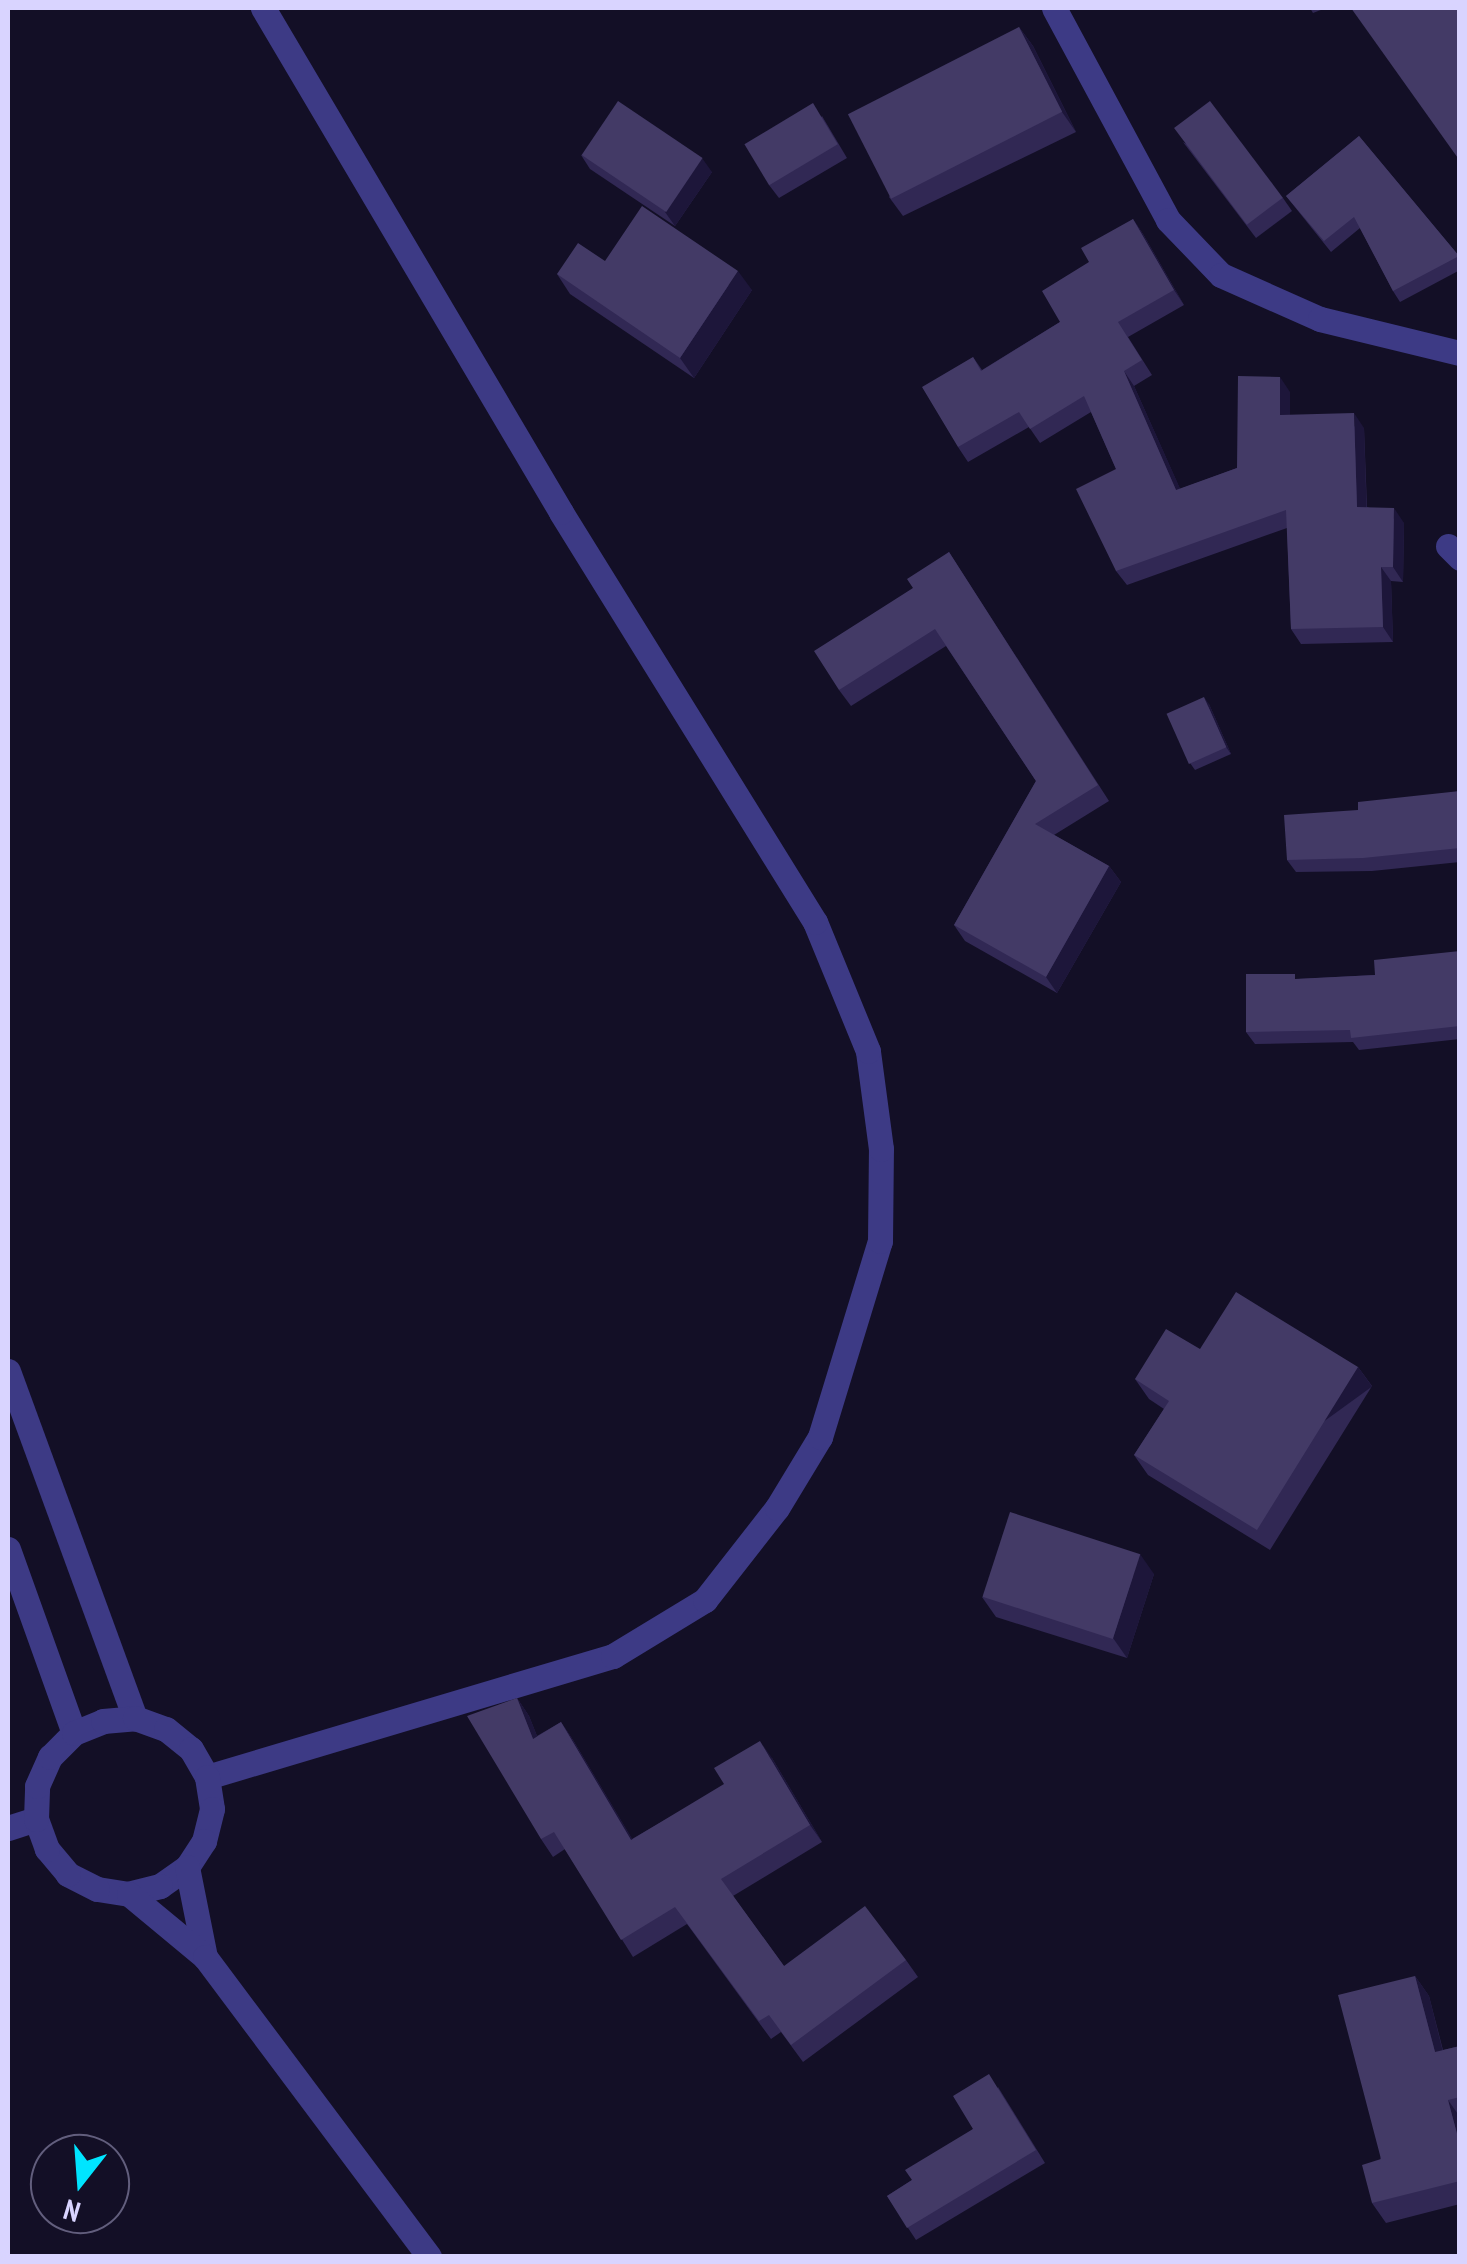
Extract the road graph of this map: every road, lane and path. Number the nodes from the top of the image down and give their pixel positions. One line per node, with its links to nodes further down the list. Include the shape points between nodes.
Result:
1 (263, 8): 8 (street, via 560,512 815,922 868,1051 880,1149 880,1241 820,1437 777,1508 705,1600 612,1656)
2 (1054, 8): 3 (street, via 1168,220 1221,275 1320,319)
3 (1460, 354)
4 (8, 1371): 6 (street)
5 (8, 1550): 7 (street)
6 (135, 1718): 7 (street, via 102,1720); 8 (street, via 166,1729 191,1749)
7 (74, 1733): 9 (street, via 50,1757 38,1786)
8 (207, 1777): 11 (street, via 212,1809 204,1841)
9 (36, 1819): 10 (street); 12 (street, via 47,1849 68,1874 97,1889)
10 (8, 1828)
11 (187, 1867): 12 (street, via 160,1886); 13 (street)
12 (128, 1894): 13 (street)
13 (205, 1957): 14 (street)
14 (430, 2256)

